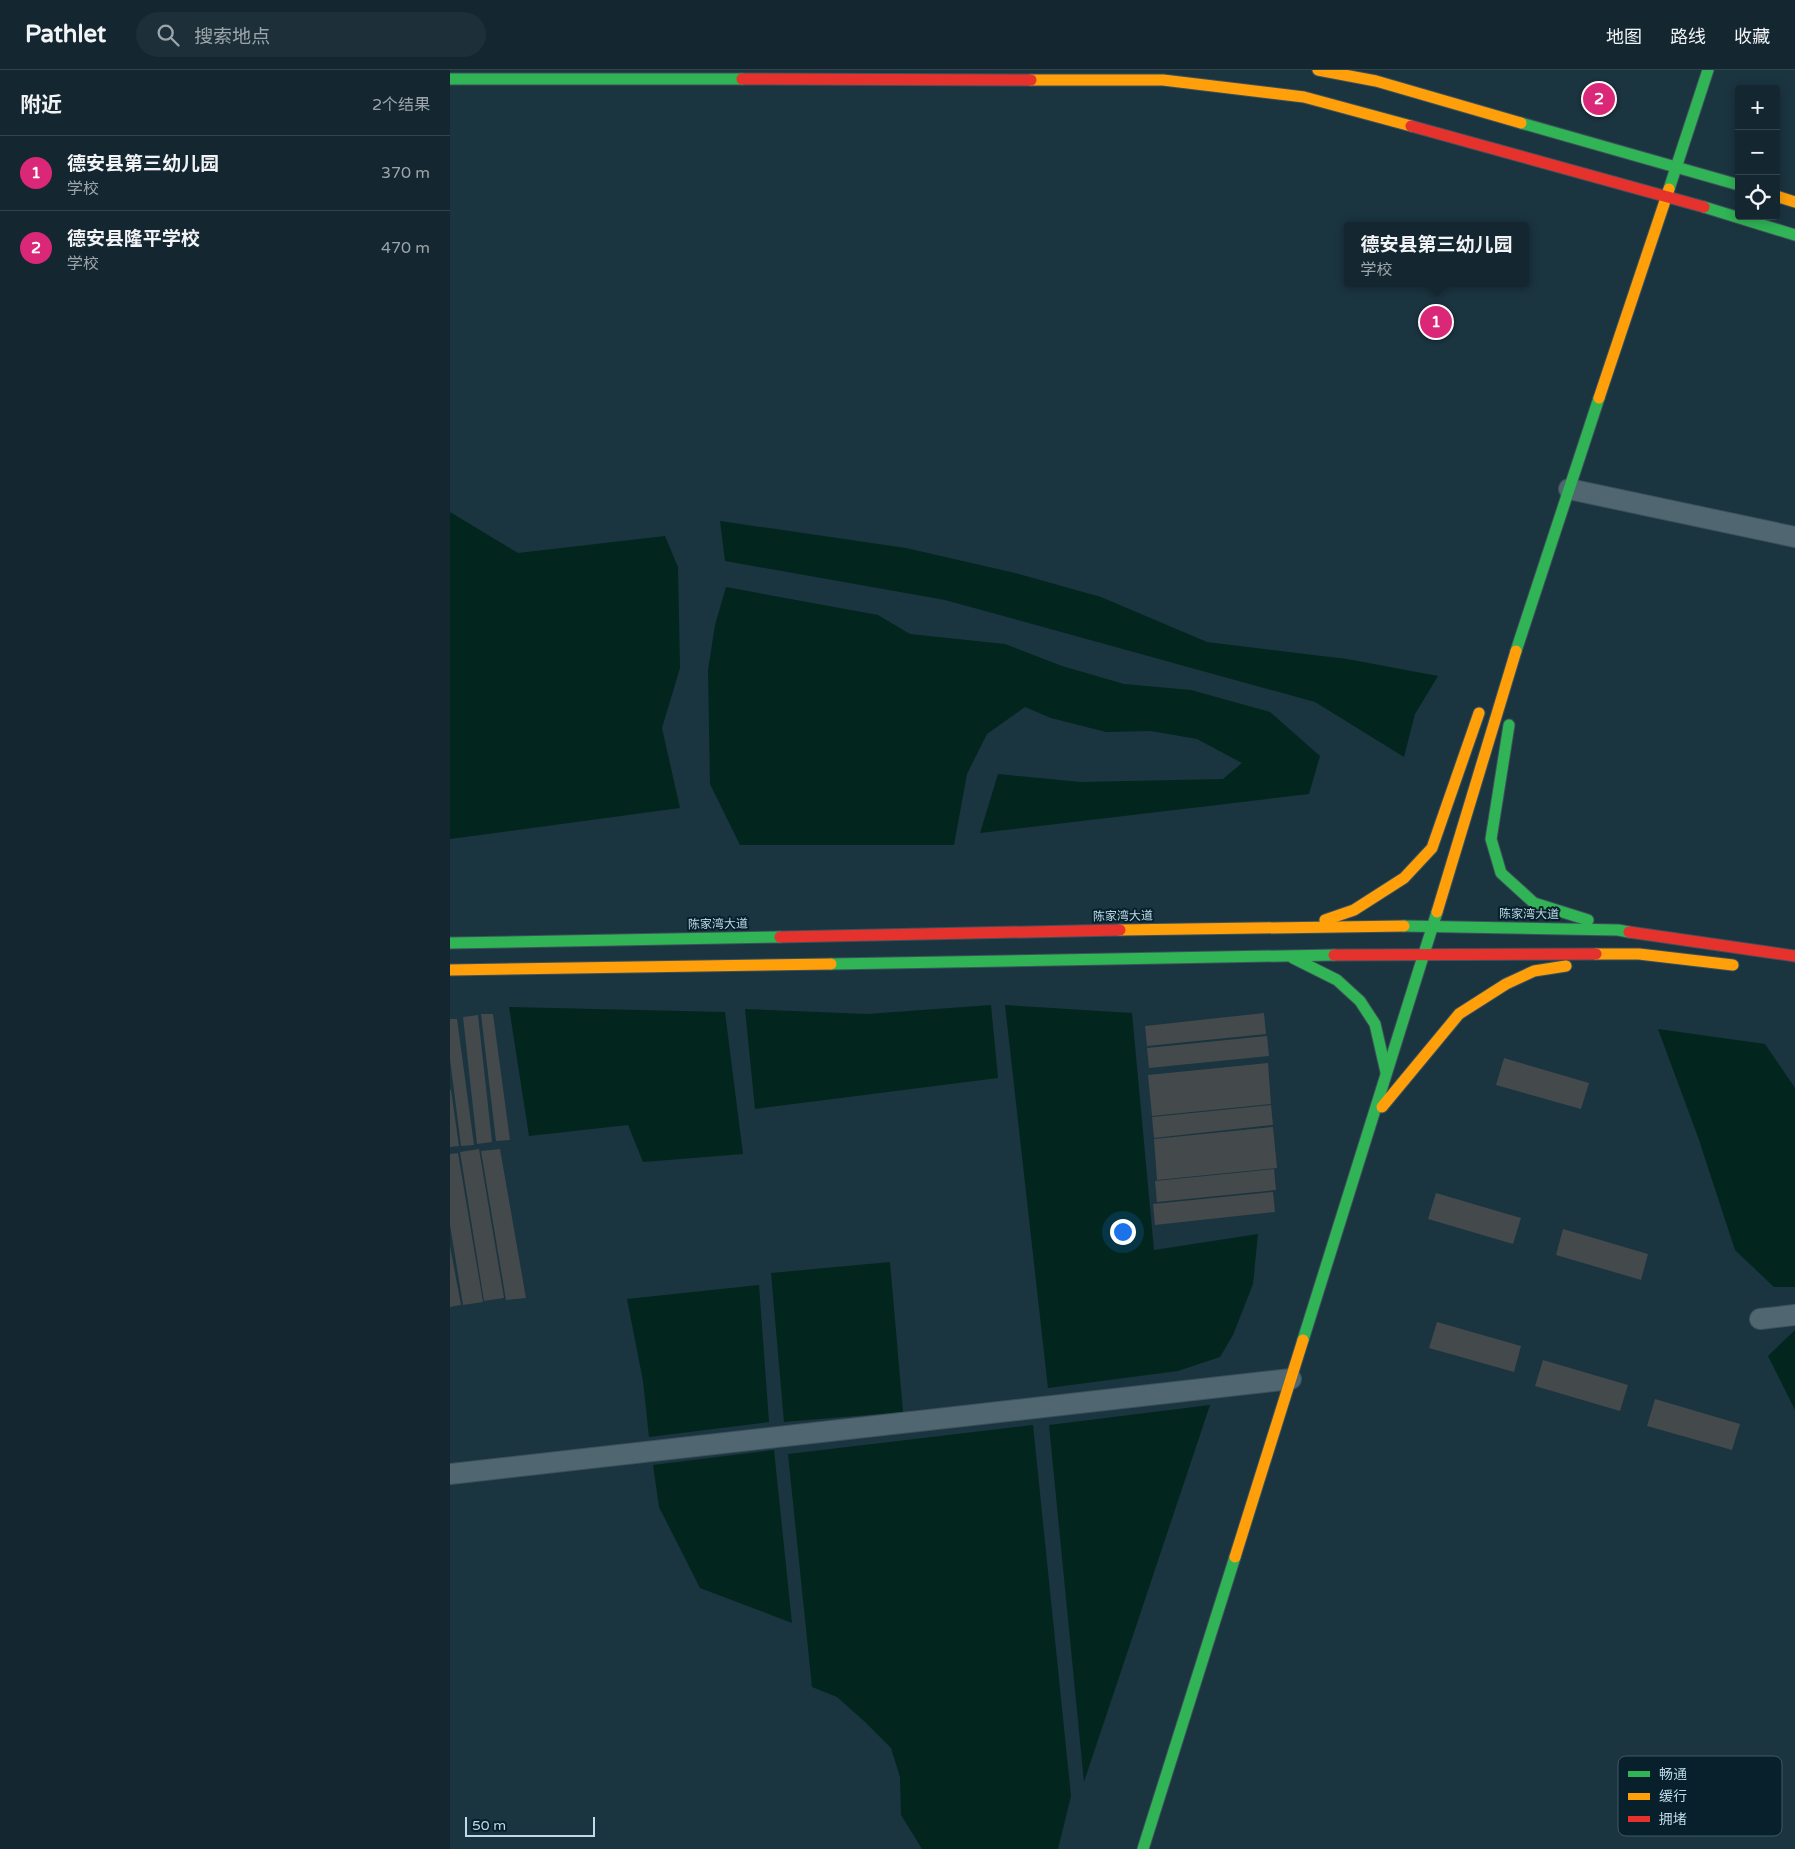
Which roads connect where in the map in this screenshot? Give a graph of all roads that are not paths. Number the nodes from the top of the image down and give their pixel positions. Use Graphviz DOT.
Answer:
graph roads {
  1 [pos="1318,70"];
  2 [pos="1708,70"];
  3 [pos="450,79"];
  4 [pos="1676,166"];
  5 [pos="1735,184"];
  6 [pos="1666,196"];
  7 [pos="1780,197"];
  8 [pos="1795,202"];
  9 [pos="1795,235"];
  10 [pos="1569,489"];
  11 [pos="1795,537"];
  12 [pos="1524,625"];
  13 [pos="1495,677"];
  14 [pos="1482,703"];
  15 [pos="1307,926"];
  16 [pos="1433,926"];
  17 [pos="1618,930"];
  18 [pos="450,942"];
  19 [pos="1424,954"];
  20 [pos="1639,954"];
  21 [pos="1289,956"];
  22 [pos="1795,956"];
  23 [pos="1746,967"];
  24 [pos="450,970"];
  25 [pos="1386,1074"];
  26 [pos="1373,1118"];
  27 [pos="1795,1315"];
  28 [pos="1760,1319"];
  29 [pos="1291,1379"];
  30 [pos="450,1474"];
  31 [pos="1143,1849"];
  1 -- 4 [label="main road"];
  2 -- 4 [label="main road"];
  3 -- 6 [label="main road"];
  4 -- 5 [label="main road"];
  4 -- 6 [label="main road"];
  6 -- 9 [label="main road"];
  6 -- 10 [label="main road"];
  7 -- 8 [label="main road"];
  10 -- 11 [label="street"];
  10 -- 12 [label="main road"];
  12 -- 13 [label="main road"];
  12 -- 16 [label="main road"];
  12 -- 17 [label="main road"];
  14 -- 15 [label="main road"];
  15 -- 16 [label="main road, 陈家湾大道"];
  15 -- 18 [label="main road, 陈家湾大道"];
  16 -- 17 [label="main road, 陈家湾大道"];
  16 -- 19 [label="main road"];
  17 -- 22 [label="main road, 陈家湾大道"];
  19 -- 20 [label="main road"];
  19 -- 21 [label="main road"];
  19 -- 25 [label="main road"];
  20 -- 23 [label="main road"];
  20 -- 26 [label="main road"];
  21 -- 24 [label="main road"];
  21 -- 25 [label="main road"];
  25 -- 26 [label="main road"];
  26 -- 29 [label="main road"];
  27 -- 28 [label="street"];
  29 -- 30 [label="street"];
  29 -- 31 [label="main road"];
}
